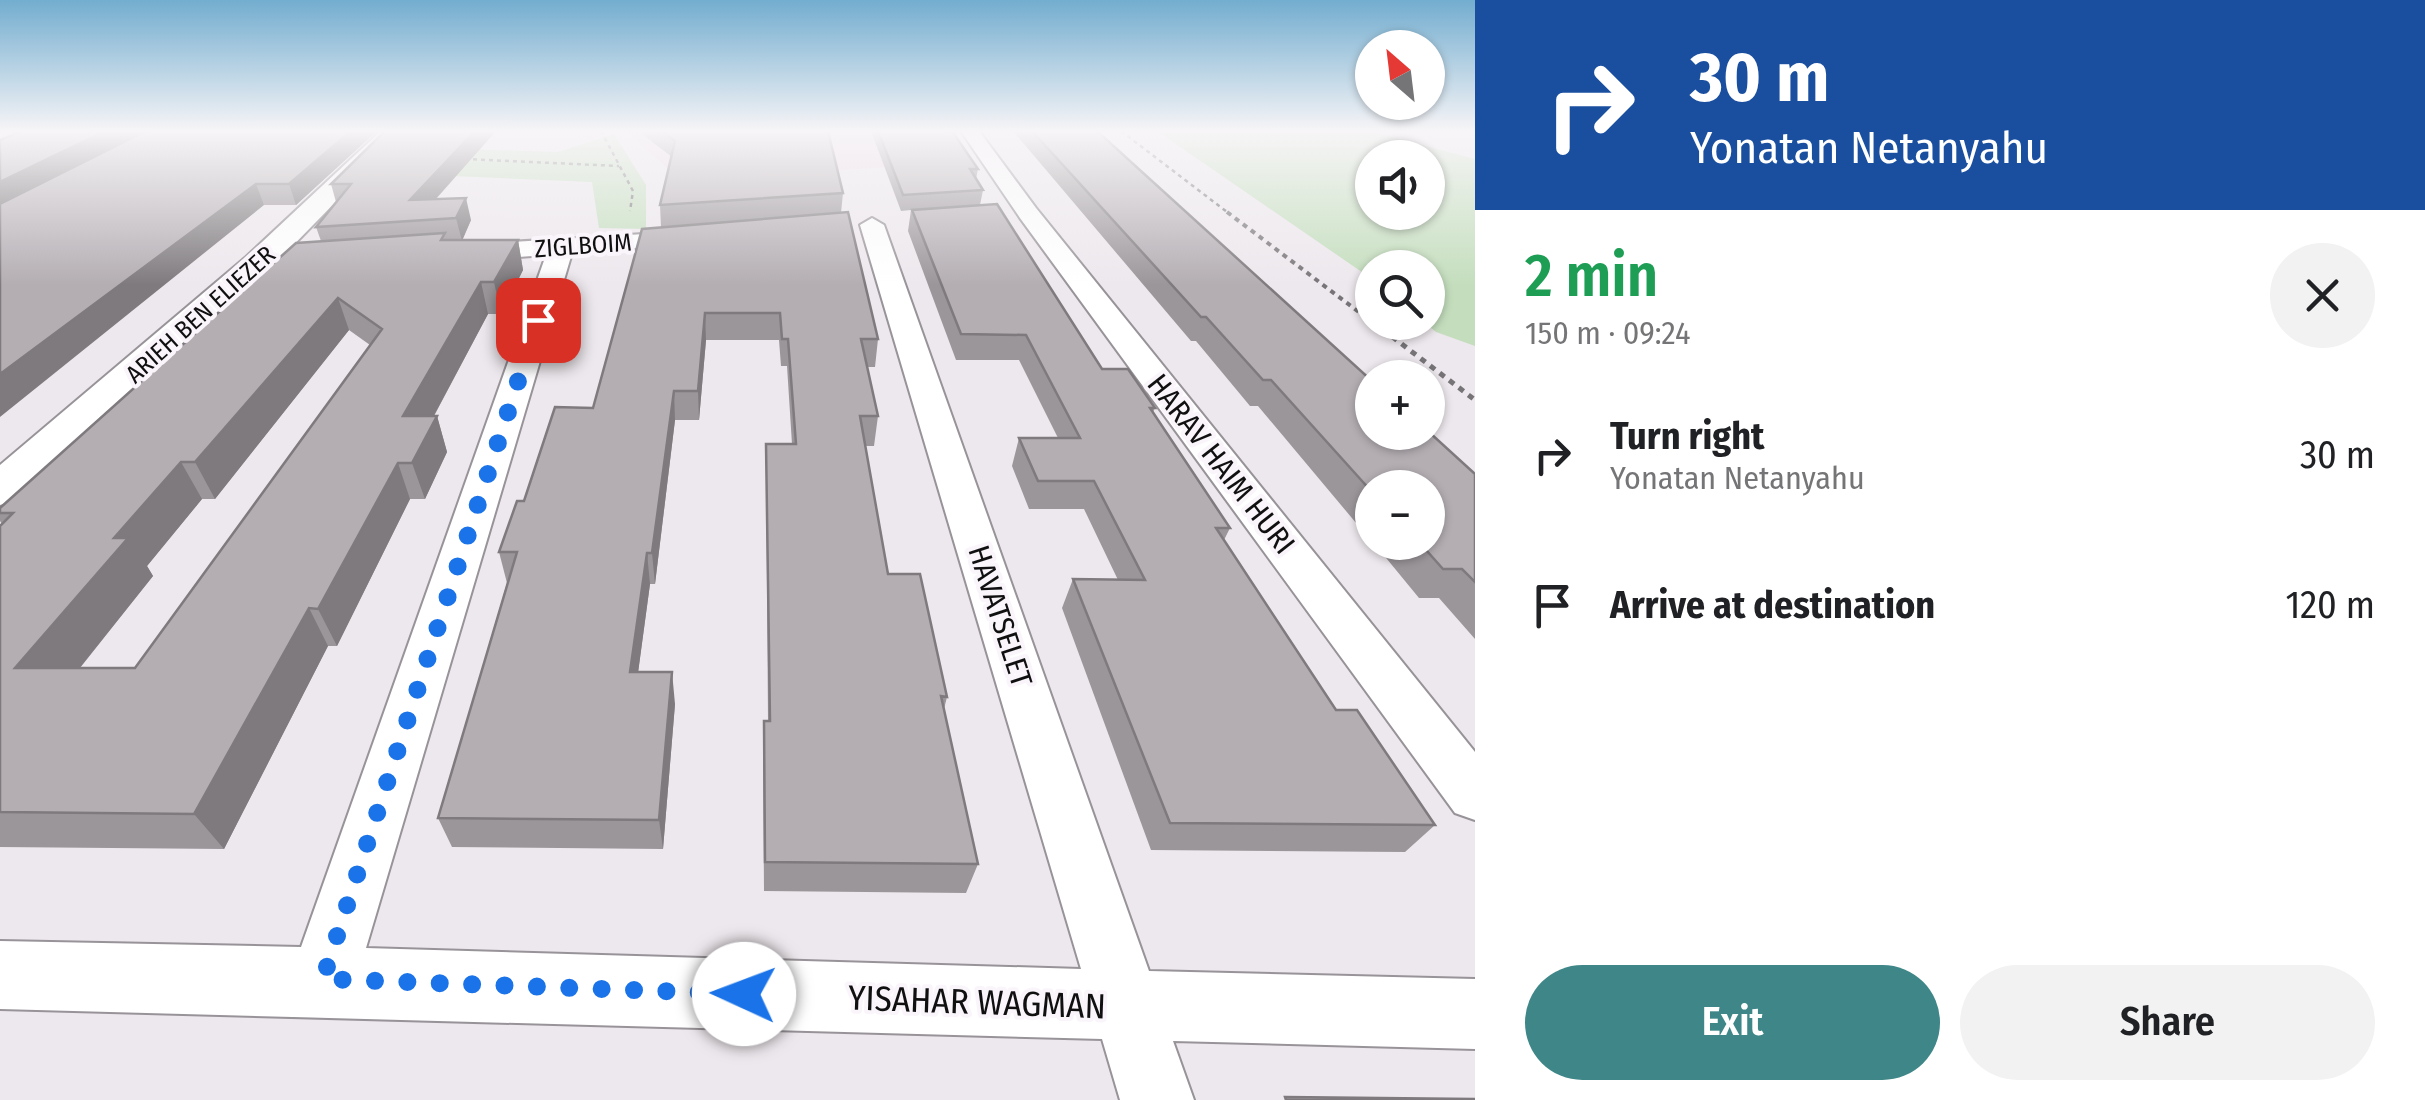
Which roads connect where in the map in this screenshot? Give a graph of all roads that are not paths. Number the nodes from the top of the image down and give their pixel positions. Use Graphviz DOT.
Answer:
graph roads {
  1 [pos="341,182"];
  2 [pos="1000,182"];
  3 [pos="872,225"];
  4 [pos="721,236"];
  5 [pos="562,247"];
  6 [pos="428,254"];
  7 [pos="295,262"];
  8 [pos="257,264"];
  9 [pos="0,490"];
  10 [pos="1475,795"];
  11 [pos="0,975"];
  12 [pos="323,979"];
  13 [pos="1128,1007"];
  14 [pos="1475,1014"];
  15 [pos="1157,1100"];
  1 -- 8 [label="street, ARIEH BEN ELIEZER"];
  2 -- 10 [label="street, HARAV HAIM HURI"];
  3 -- 13 [label="street, HAVATSELET"];
  4 -- 5 [label="street, ZIGLBOIM"];
  5 -- 6 [label="street, ZIGLBOIM"];
  5 -- 12 [label="street"];
  7 -- 8 [label="street"];
  8 -- 9 [label="street, ARIEH BEN ELIEZER"];
  11 -- 12 [label="street, YISAHAR WAGMAN"];
  12 -- 13 [label="street, YISAHAR WAGMAN"];
  13 -- 14 [label="street, YISAHAR WAGMAN"];
  13 -- 15 [label="street, HAVATSELET"];
}
